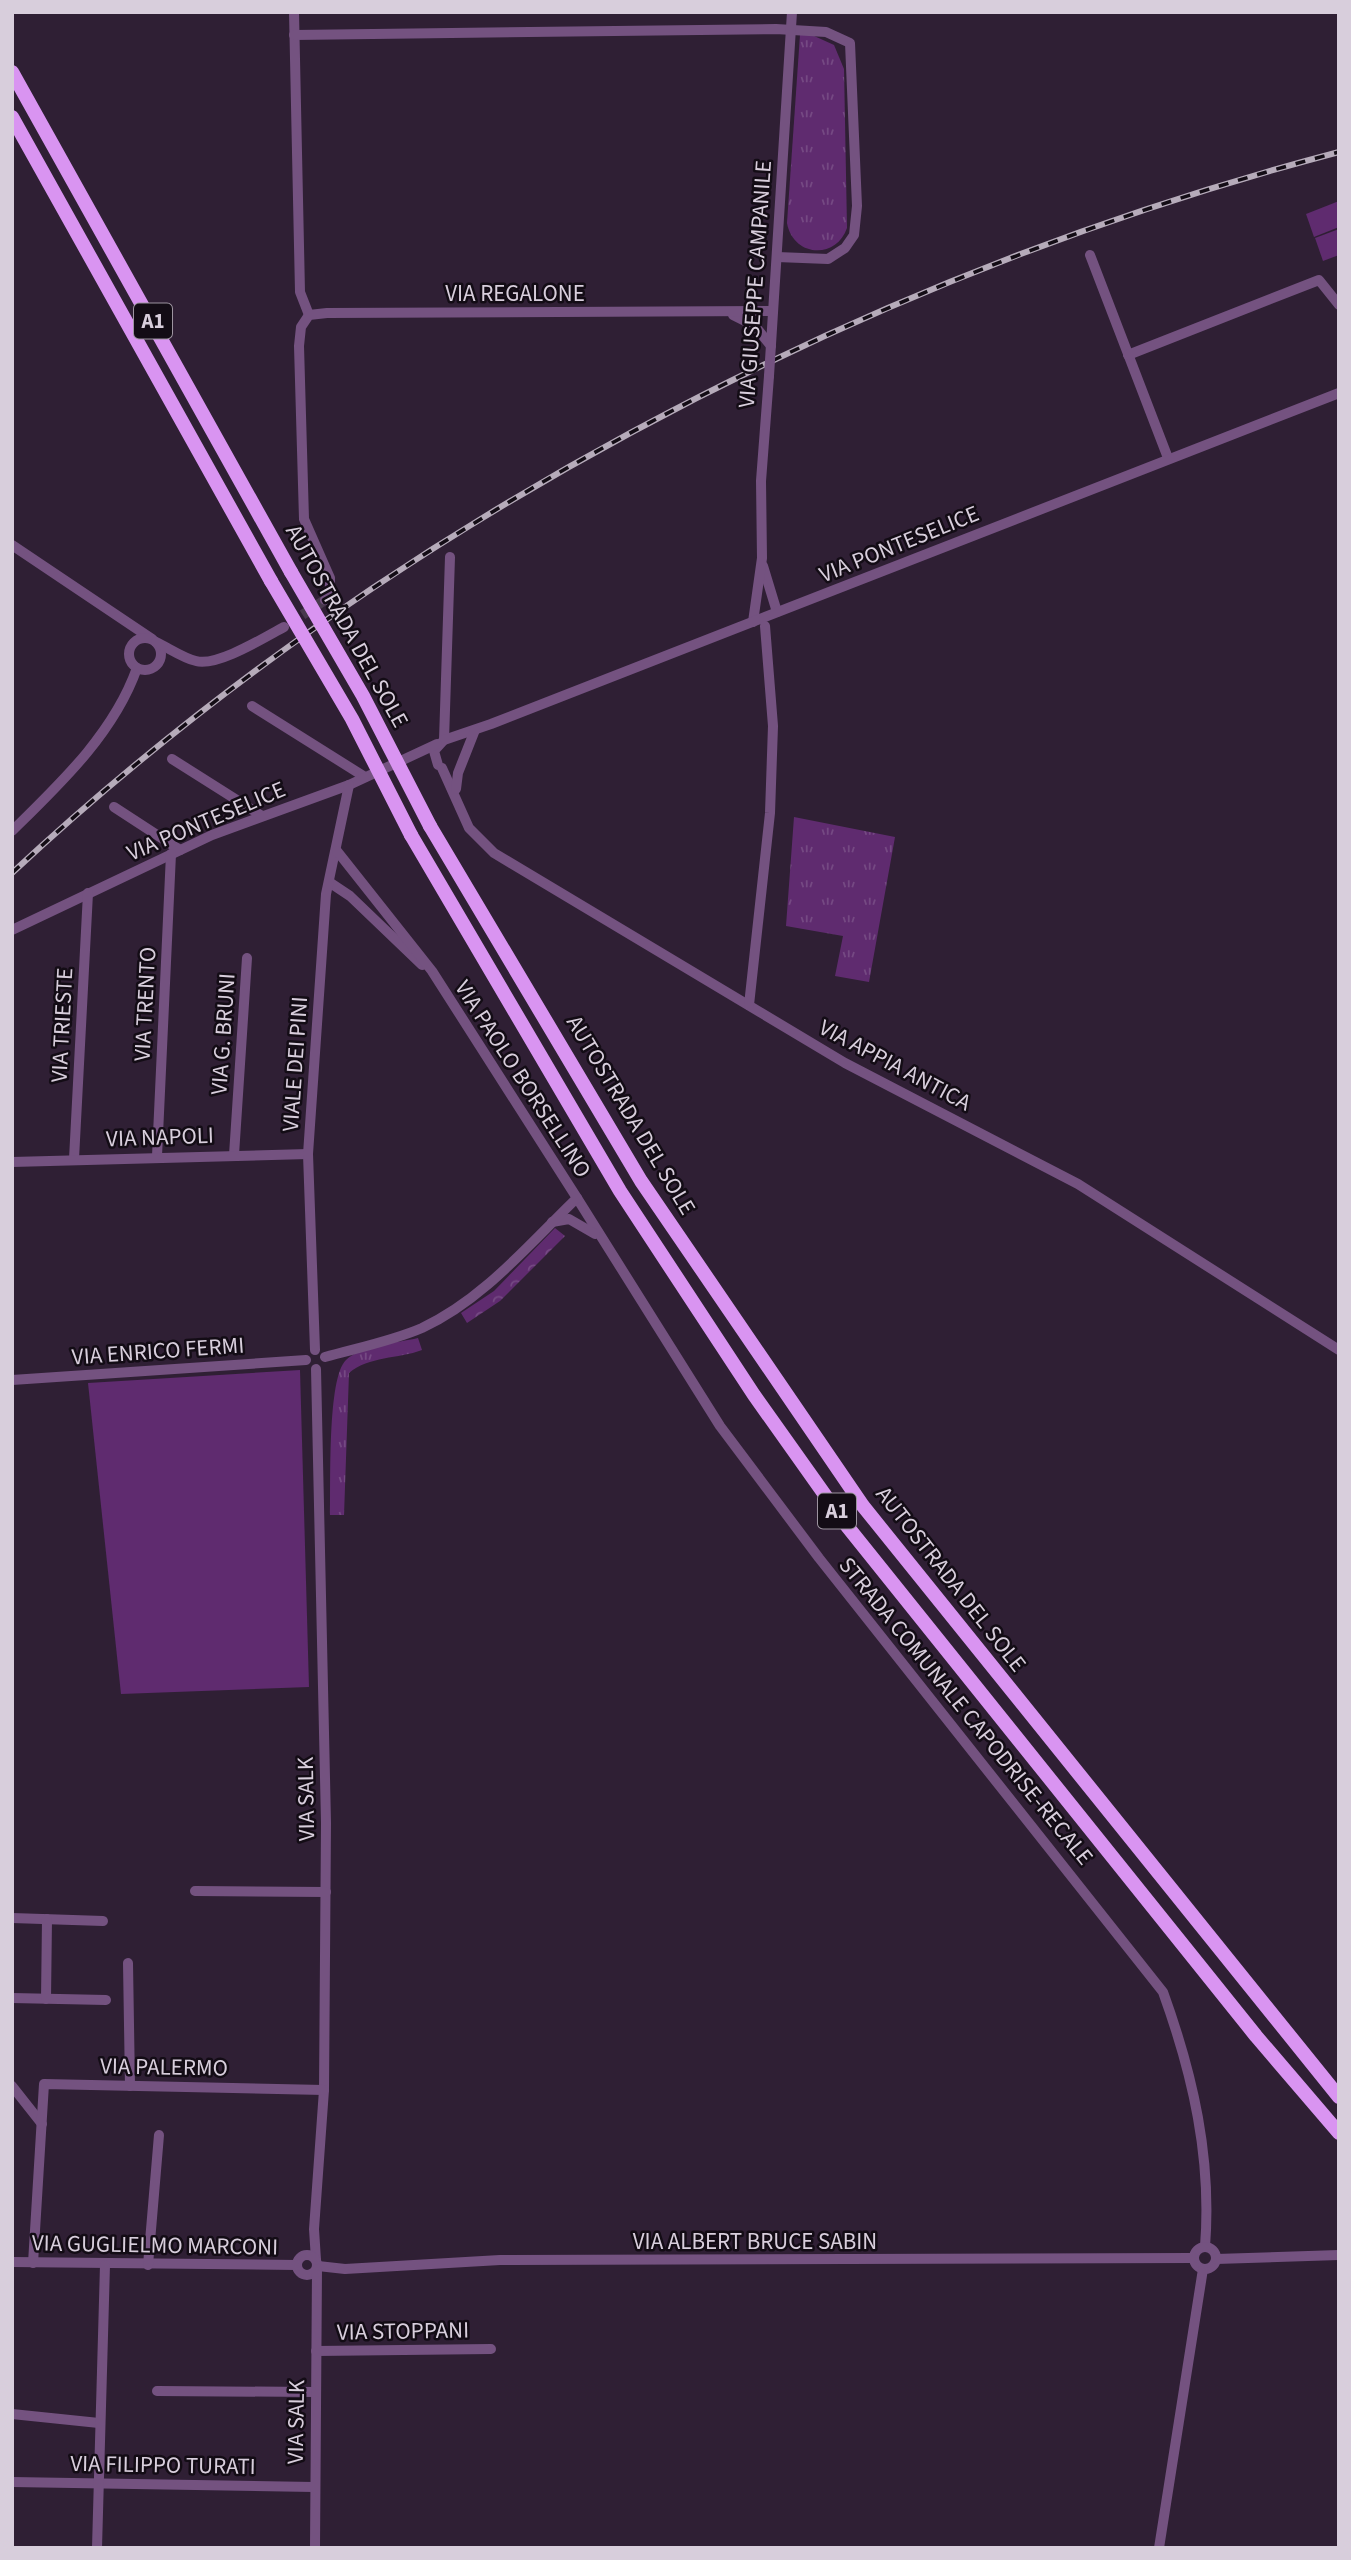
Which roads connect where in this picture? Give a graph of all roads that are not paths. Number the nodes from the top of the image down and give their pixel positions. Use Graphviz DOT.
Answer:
graph roads {
  1 [pos="294,12"];
  2 [pos="792,12"];
  3 [pos="294,35"];
  4 [pos="12,72"];
  5 [pos="12,117"];
  6 [pos="1090,256"];
  7 [pos="777,257"];
  8 [pos="1339,305"];
  9 [pos="723,312"];
  10 [pos="773,312"];
  11 [pos="309,316"];
  12 [pos="771,346"];
  13 [pos="1128,355"];
  14 [pos="1339,393"];
  15 [pos="1168,458"];
  16 [pos="12,545"];
  17 [pos="450,557"];
  18 [pos="762,558"];
  19 [pos="325,600"];
  20 [pos="777,612"];
  21 [pos="752,622"];
  22 [pos="128,623"];
  23 [pos="765,626"];
  24 [pos="284,627"];
  25 [pos="154,640"];
  26 [pos="130,648"];
  27 [pos="185,656"];
  28 [pos="157,665"];
  29 [pos="137,668"];
  30 [pos="252,706"];
  31 [pos="475,730"];
  32 [pos="444,740"];
  33 [pos="415,756"];
  34 [pos="172,759"];
  35 [pos="463,760"];
  36 [pos="440,767"];
  37 [pos="365,777"];
  38 [pos="349,785"];
  39 [pos="456,793"];
  40 [pos="114,807"];
  41 [pos="262,817"];
  42 [pos="12,831"];
  43 [pos="337,851"];
  44 [pos="176,852"];
  45 [pos="329,882"];
  46 [pos="88,893"];
  47 [pos="12,930"];
  48 [pos="247,958"];
  49 [pos="432,971"];
  50 [pos="749,1004"];
  51 [pos="308,1154"];
  52 [pos="234,1155"];
  53 [pos="157,1156"];
  54 [pos="74,1159"];
  55 [pos="12,1162"];
  56 [pos="577,1198"];
  57 [pos="551,1222"];
  58 [pos="602,1238"];
  59 [pos="315,1350"];
  60 [pos="1339,1350"];
  61 [pos="325,1357"];
  62 [pos="306,1360"];
  63 [pos="316,1369"];
  64 [pos="12,1380"];
  65 [pos="195,1891"];
  66 [pos="326,1892"];
  67 [pos="12,1919"];
  68 [pos="47,1919"];
  69 [pos="103,1921"];
  70 [pos="128,1963"];
  71 [pos="12,1998"];
  72 [pos="46,1999"];
  73 [pos="106,2000"];
  74 [pos="12,2086"];
  75 [pos="130,2086"];
  76 [pos="324,2090"];
  77 [pos="1339,2097"];
  78 [pos="41,2124"];
  79 [pos="1339,2133"];
  80 [pos="159,2135"];
  81 [pos="314,2229"];
  82 [pos="1205,2247"];
  83 [pos="1339,2255"];
  84 [pos="1194,2258"];
  85 [pos="1216,2259"];
  86 [pos="12,2262"];
  87 [pos="33,2263"];
  88 [pos="299,2264"];
  89 [pos="105,2265"];
  90 [pos="148,2265"];
  91 [pos="317,2265"];
  92 [pos="1203,2269"];
  93 [pos="315,2297"];
  94 [pos="491,2349"];
  95 [pos="316,2351"];
  96 [pos="157,2391"];
  97 [pos="315,2392"];
  98 [pos="12,2414"];
  99 [pos="99,2423"];
  100 [pos="12,2482"];
  101 [pos="99,2483"];
  102 [pos="314,2487"];
  103 [pos="97,2548"];
  104 [pos="315,2548"];
  105 [pos="1159,2548"];
  1 -- 3 [label="street"];
  2 -- 7 [label="street, VIA GIUSEPPE CAMPANILE, bridge"];
  3 -- 7 [label="street"];
  3 -- 11 [label="street"];
  4 -- 77 [label="highway, AUTOSTRADA DEL SOLE / A1, bridge"];
  5 -- 79 [label="highway, AUTOSTRADA DEL SOLE / A1, bridge"];
  6 -- 13 [label="street"];
  7 -- 10 [label="street, VIA GIUSEPPE CAMPANILE, bridge"];
  8 -- 13 [label="street"];
  9 -- 10 [label="street, VIA REGALONE"];
  9 -- 11 [label="street, VIA REGALONE"];
  9 -- 12 [label="street, VIA REGALONE"];
  10 -- 12 [label="street, VIA GIUSEPPE CAMPANILE, bridge"];
  11 -- 19 [label="street"];
  12 -- 18 [label="street, VIA GIUSEPPE CAMPANILE, bridge"];
  13 -- 15 [label="street"];
  14 -- 15 [label="street, VIA PONTESELICE"];
  15 -- 20 [label="street, VIA PONTESELICE"];
  16 -- 22 [label="street"];
  17 -- 32 [label="street"];
  18 -- 20 [label="street, VIA GIUSEPPE CAMPANILE"];
  18 -- 21 [label="street, VIA GIUSEPPE CAMPANILE"];
  20 -- 21 [label="street, VIA PONTESELICE"];
  21 -- 31 [label="street, VIA PONTESELICE"];
  22 -- 25 [label="street"];
  22 -- 26 [label="street"];
  23 -- 50 [label="street"];
  24 -- 27 [label="street"];
  25 -- 26 [label="street"];
  25 -- 27 [label="street"];
  25 -- 28 [label="street"];
  26 -- 29 [label="street"];
  27 -- 28 [label="street"];
  28 -- 29 [label="street"];
  29 -- 42 [label="street"];
  30 -- 37 [label="street"];
  31 -- 32 [label="street, VIA PONTESELICE"];
  31 -- 35 [label="street"];
  32 -- 33 [label="street, VIA PONTESELICE"];
  32 -- 35 [label="street"];
  32 -- 36 [label="street"];
  33 -- 36 [label="street"];
  33 -- 37 [label="street, VIA PONTESELICE"];
  34 -- 41 [label="street"];
  35 -- 36 [label="street"];
  35 -- 39 [label="street"];
  36 -- 39 [label="street, VIA APPIA ANTICA"];
  37 -- 38 [label="street, VIA PONTESELICE"];
  38 -- 41 [label="street, VIA PONTESELICE"];
  38 -- 43 [label="street, VIALE DEI PINI"];
  39 -- 50 [label="street, VIA APPIA ANTICA"];
  40 -- 44 [label="street"];
  41 -- 44 [label="street, VIA PONTESELICE"];
  43 -- 45 [label="street, VIALE DEI PINI"];
  43 -- 49 [label="street, VIA PAOLO BORSELLINO"];
  44 -- 46 [label="street, VIA PONTESELICE"];
  44 -- 53 [label="street, VIA TRENTO"];
  45 -- 49 [label="street, VIA PAOLO BORSELLINO"];
  45 -- 51 [label="street, VIALE DEI PINI"];
  46 -- 47 [label="street, VIA PONTESELICE"];
  46 -- 54 [label="street, VIA TRIESTE"];
  48 -- 52 [label="street, VIA G. BRUNI"];
  49 -- 56 [label="street, VIA PAOLO BORSELLINO"];
  50 -- 60 [label="street, VIA APPIA ANTICA"];
  51 -- 52 [label="street, VIA NAPOLI"];
  51 -- 59 [label="street, VIALE DEI PINI"];
  52 -- 53 [label="street, VIA NAPOLI"];
  53 -- 54 [label="street, VIA NAPOLI"];
  54 -- 55 [label="street, VIA NAPOLI"];
  56 -- 57 [label="street, VIA PAOLO BORSELLINO"];
  56 -- 58 [label="street, STRADA COMUNALE CAPODRISE-RECALE"];
  57 -- 58 [label="street"];
  57 -- 61 [label="street, VIA PAOLO BORSELLINO"];
  58 -- 82 [label="street, STRADA COMUNALE CAPODRISE-RECALE"];
  59 -- 61 [label="street"];
  59 -- 62 [label="street"];
  61 -- 63 [label="street"];
  62 -- 63 [label="street"];
  62 -- 64 [label="street, VIA ENRICO FERMI"];
  63 -- 66 [label="street, VIA SALK"];
  65 -- 66 [label="street"];
  66 -- 76 [label="street, VIA SALK"];
  67 -- 68 [label="street"];
  68 -- 69 [label="street"];
  68 -- 72 [label="street"];
  70 -- 75 [label="street"];
  71 -- 72 [label="street"];
  72 -- 73 [label="street"];
  74 -- 78 [label="street"];
  75 -- 76 [label="street, VIA PALERMO"];
  75 -- 78 [label="street, VIA PALERMO"];
  76 -- 81 [label="street, VIA SALK"];
  78 -- 87 [label="street"];
  80 -- 90 [label="street"];
  81 -- 88 [label="street, VIA SALK"];
  81 -- 91 [label="street, VIA SALK"];
  82 -- 84 [label="street"];
  82 -- 85 [label="street"];
  83 -- 85 [label="street"];
  84 -- 91 [label="street, VIA ALBERT BRUCE SABIN"];
  84 -- 92 [label="street"];
  85 -- 92 [label="street"];
  86 -- 87 [label="street, VIA GUGLIELMO MARCONI"];
  87 -- 89 [label="street, VIA GUGLIELMO MARCONI"];
  88 -- 90 [label="street, VIA GUGLIELMO MARCONI"];
  88 -- 91 [label="street"];
  88 -- 91 [label="street"];
  88 -- 93 [label="street, VIA SALK"];
  89 -- 90 [label="street, VIA GUGLIELMO MARCONI"];
  89 -- 99 [label="street"];
  91 -- 93 [label="street, VIA SALK"];
  92 -- 105 [label="street"];
  93 -- 95 [label="street, VIA SALK"];
  94 -- 95 [label="street, VIA STOPPANI"];
  95 -- 97 [label="street, VIA SALK"];
  96 -- 97 [label="street"];
  97 -- 102 [label="street, VIA SALK"];
  98 -- 99 [label="street"];
  99 -- 101 [label="street"];
  100 -- 101 [label="street, VIA FILIPPO TURATI"];
  101 -- 102 [label="street, VIA FILIPPO TURATI"];
  101 -- 103 [label="street"];
  102 -- 104 [label="street, VIA SALK"];
}
